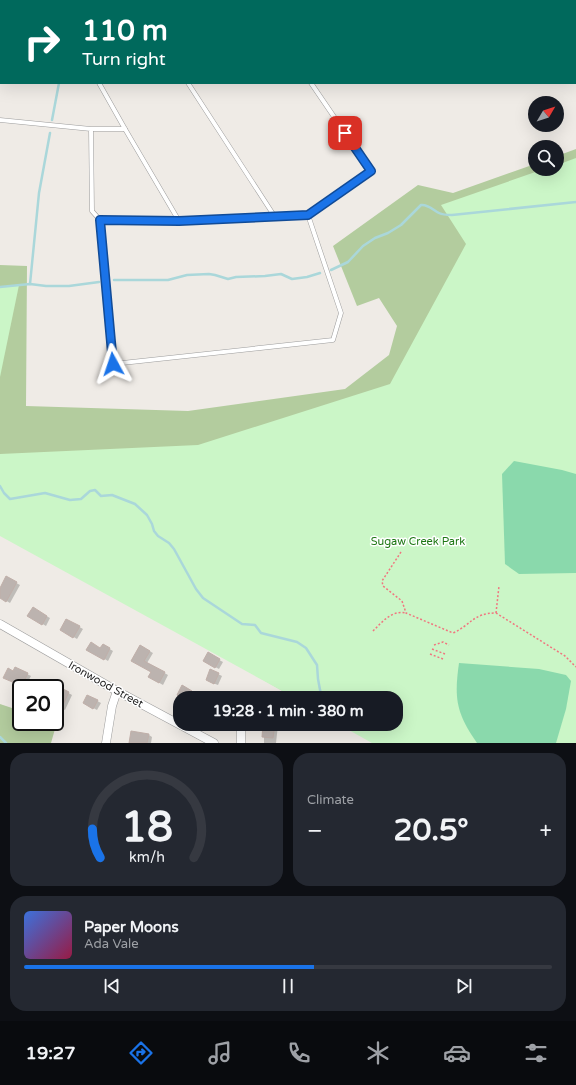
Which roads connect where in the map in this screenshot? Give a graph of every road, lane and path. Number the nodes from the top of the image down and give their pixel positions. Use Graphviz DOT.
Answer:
graph roads {
  1 [pos="99,84"];
  2 [pos="189,84"];
  3 [pos="312,84"];
  4 [pos="0,120"];
  5 [pos="91,129"];
  6 [pos="125,130"];
  7 [pos="308,215"];
  8 [pos="274,217"];
  9 [pos="100,220"];
  10 [pos="179,221"];
  11 [pos="401,552"];
  12 [pos="499,586"];
  13 [pos="406,613"];
  14 [pos="496,613"];
  15 [pos="0,624"];
  16 [pos="373,631"];
  17 [pos="434,645"];
  18 [pos="449,645"];
  19 [pos="432,649"];
  20 [pos="430,654"];
  21 [pos="445,654"];
  22 [pos="443,660"];
  23 [pos="576,667"];
  24 [pos="117,691"];
  25 [pos="241,731"];
  26 [pos="106,743"];
  27 [pos="214,743"];
  28 [pos="241,743"];
  1 -- 6 [label="lane"];
  2 -- 8 [label="lane"];
  3 -- 7 [label="lane"];
  4 -- 5 [label="lane"];
  5 -- 6 [label="lane"];
  5 -- 9 [label="lane"];
  6 -- 10 [label="lane"];
  7 -- 8 [label="lane"];
  7 -- 9 [label="lane"];
  8 -- 10 [label="lane"];
  9 -- 10 [label="lane"];
  11 -- 13 [label="path"];
  12 -- 14 [label="path"];
  13 -- 14 [label="path"];
  13 -- 16 [label="path"];
  14 -- 23 [label="path"];
  15 -- 24 [label="street, Ironwood Street"];
  17 -- 18 [label="path"];
  19 -- 21 [label="path"];
  20 -- 22 [label="path"];
  24 -- 26 [label="street"];
  24 -- 27 [label="street, Ironwood Street"];
  25 -- 28 [label="street"];
}
